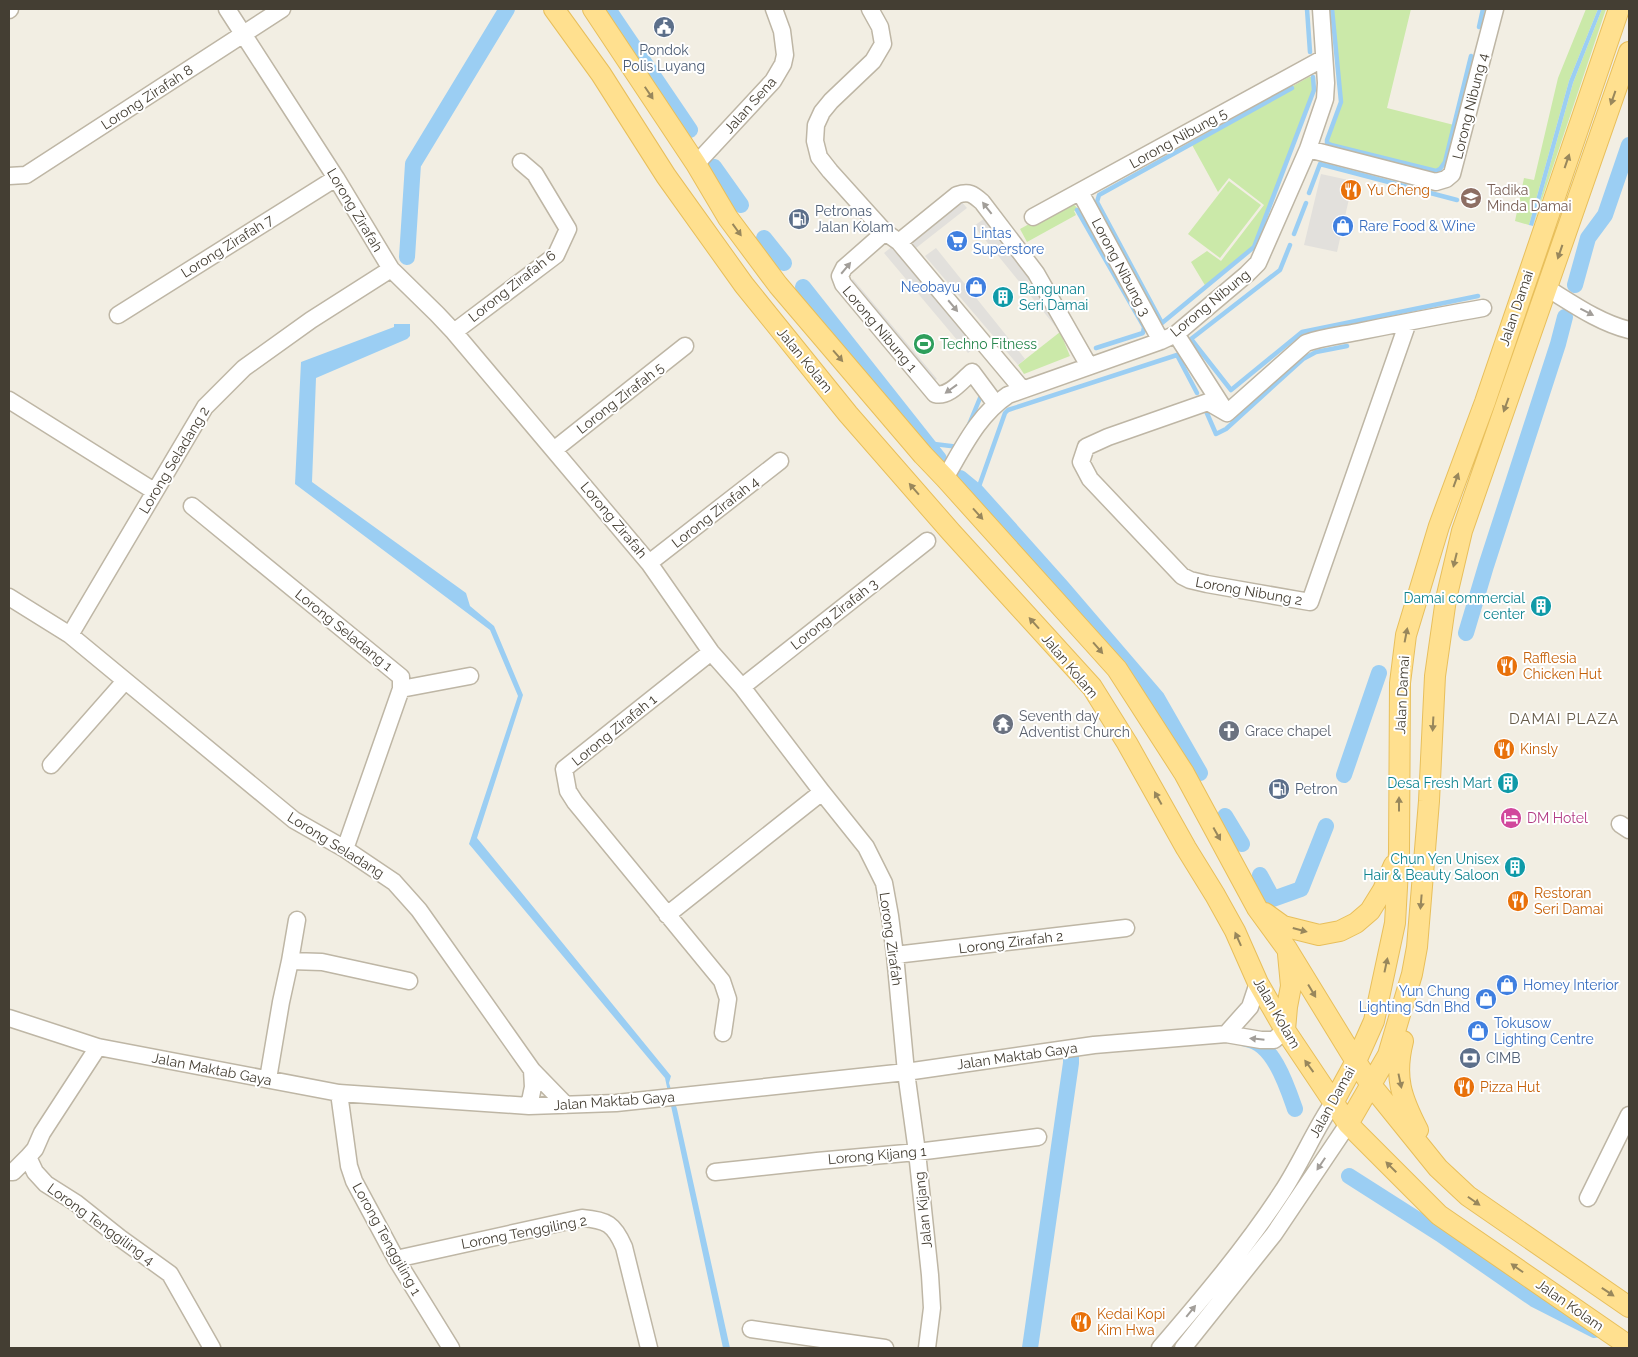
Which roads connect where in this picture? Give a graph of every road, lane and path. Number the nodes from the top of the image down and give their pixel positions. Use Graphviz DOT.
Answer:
graph roads {
  1 [pos="227,9"];
  2 [pos="282,9"];
  3 [pos="554,9"];
  4 [pos="593,9"];
  5 [pos="774,9"];
  6 [pos="870,9"];
  7 [pos="1321,9"];
  8 [pos="1495,9"];
  9 [pos="1619,9"];
  10 [pos="244,34"];
  11 [pos="1629,52"];
  12 [pos="1324,58"];
  13 [pos="1308,148"];
  14 [pos="521,162"];
  15 [pos="696,164"];
  16 [pos="9,176"];
  17 [pos="336,178"];
  18 [pos="1080,192"];
  19 [pos="689,208"];
  20 [pos="1032,217"];
  21 [pos="885,232"];
  22 [pos="899,242"];
  23 [pos="391,269"];
  24 [pos="1547,288"];
  25 [pos="1482,308"];
  26 [pos="118,315"];
  27 [pos="1408,322"];
  28 [pos="1511,323"];
  29 [pos="1629,330"];
  30 [pos="454,332"];
  31 [pos="1169,338"];
  32 [pos="686,346"];
  33 [pos="994,355"];
  34 [pos="1089,366"];
  35 [pos="972,372"];
  36 [pos="1022,389"];
  37 [pos="9,400"];
  38 [pos="995,403"];
  39 [pos="1219,408"];
  40 [pos="554,450"];
  41 [pos="780,461"];
  42 [pos="946,478"];
  43 [pos="154,491"];
  44 [pos="192,506"];
  45 [pos="951,532"];
  46 [pos="927,541"];
  47 [pos="649,563"];
  48 [pos="9,597"];
  49 [pos="70,635"];
  50 [pos="711,652"];
  51 [pos="470,676"];
  52 [pos="125,681"];
  53 [pos="742,687"];
  54 [pos="401,688"];
  55 [pos="51,765"];
  56 [pos="822,792"];
  57 [pos="346,849"];
  58 [pos="1399,852"];
  59 [pos="1257,908"];
  60 [pos="667,915"];
  61 [pos="297,920"];
  62 [pos="1126,928"];
  63 [pos="1417,948"];
  64 [pos="1287,949"];
  65 [pos="895,955"];
  66 [pos="290,961"];
  67 [pos="409,981"];
  68 [pos="1258,983"];
  69 [pos="9,1018"];
  70 [pos="1285,1030"];
  71 [pos="723,1033"];
  72 [pos="1226,1034"];
  73 [pos="98,1047"];
  74 [pos="1355,1060"];
  75 [pos="532,1070"];
  76 [pos="906,1072"];
  77 [pos="268,1080"];
  78 [pos="1371,1085"];
  79 [pos="339,1093"];
  80 [pos="1333,1103"];
  81 [pos="566,1105"];
  82 [pos="529,1106"];
  83 [pos="1629,1115"];
  84 [pos="1348,1124"];
  85 [pos="1038,1137"];
  86 [pos="917,1152"];
  87 [pos="28,1157"];
  88 [pos="1438,1168"];
  89 [pos="9,1172"];
  90 [pos="715,1172"];
  91 [pos="1588,1198"];
  92 [pos="396,1258"];
  93 [pos="1629,1307"];
  94 [pos="751,1329"];
  95 [pos="1629,1346"];
  96 [pos="212,1348"];
  97 [pos="451,1348"];
  98 [pos="649,1348"];
  99 [pos="885,1348"];
  100 [pos="927,1348"];
  101 [pos="1160,1348"];
  102 [pos="1183,1348"];
  1 -- 10 [label="street, Lorong Zirafah"];
  2 -- 10 [label="street, Lorong Zirafah 8"];
  3 -- 19 [label="main road, Jalan Kolam"];
  4 -- 15 [label="main road, Jalan Kolam, one-way"];
  5 -- 15 [label="street, Jalan Sena"];
  6 -- 21 [label="street"];
  7 -- 12 [label="street, Lorong Nibung"];
  8 -- 13 [label="street, Lorong Nibung 4"];
  28 -- 9 [label="main road, Jalan Damai, one-way"];
  10 -- 16 [label="street, Lorong Zirafah 8"];
  10 -- 17 [label="street, Lorong Zirafah"];
  11 -- 24 [label="main road, Jalan Damai, one-way"];
  12 -- 13 [label="street, Lorong Nibung"];
  12 -- 18 [label="street, Lorong Nibung 5"];
  13 -- 31 [label="street, Lorong Nibung"];
  14 -- 30 [label="street, Lorong Zirafah 6"];
  15 -- 19 [label="main road"];
  15 -- 42 [label="main road, Jalan Kolam, one-way"];
  17 -- 23 [label="street, Lorong Zirafah"];
  17 -- 26 [label="street, Lorong Zirafah 7"];
  18 -- 20 [label="street, Lorong Nibung 5"];
  18 -- 31 [label="street, Lorong Nibung 3"];
  45 -- 19 [label="main road, Jalan Kolam, one-way"];
  21 -- 22 [label="street"];
  35 -- 21 [label="street, Lorong Nibung 1, one-way"];
  22 -- 33 [label="street, one-way"];
  34 -- 22 [label="street, one-way"];
  23 -- 30 [label="street, Lorong Zirafah"];
  23 -- 43 [label="street, Lorong Seladang 2"];
  24 -- 28 [label="main road"];
  24 -- 29 [label="street, one-way"];
  24 -- 63 [label="main road, Jalan Damai, one-way"];
  25 -- 27 [label="street, Lorong Nibung 2"];
  27 -- 39 [label="street, Lorong Nibung 2"];
  27 -- 39 [label="street, Lorong Nibung 2"];
  58 -- 28 [label="main road, Jalan Damai, one-way"];
  30 -- 40 [label="street, Lorong Zirafah"];
  31 -- 34 [label="street, Lorong Nibung"];
  31 -- 39 [label="street"];
  32 -- 40 [label="street, Lorong Zirafah 5"];
  33 -- 35 [label="street"];
  33 -- 36 [label="street"];
  34 -- 36 [label="street, Lorong Nibung"];
  35 -- 38 [label="street"];
  36 -- 38 [label="street, Lorong Nibung"];
  37 -- 43 [label="street"];
  38 -- 42 [label="street, Lorong Nibung"];
  40 -- 47 [label="street, Lorong Zirafah"];
  41 -- 47 [label="street, Lorong Zirafah 4"];
  42 -- 45 [label="main road"];
  42 -- 59 [label="main road, Jalan Kolam, one-way"];
  43 -- 49 [label="street, Lorong Seladang 2"];
  44 -- 54 [label="street, Lorong Seladang 1"];
  68 -- 45 [label="main road, Jalan Kolam, one-way"];
  46 -- 53 [label="street, Lorong Zirafah 3"];
  47 -- 50 [label="street, Lorong Zirafah"];
  48 -- 49 [label="street, Lorong Seladang"];
  49 -- 52 [label="street, Lorong Seladang"];
  50 -- 53 [label="street, Lorong Zirafah"];
  50 -- 60 [label="street, Lorong Zirafah 1"];
  51 -- 54 [label="street"];
  52 -- 55 [label="street"];
  52 -- 57 [label="street, Lorong Seladang"];
  53 -- 56 [label="street, Lorong Zirafah"];
  54 -- 57 [label="street"];
  56 -- 60 [label="street"];
  56 -- 65 [label="street, Lorong Zirafah"];
  57 -- 75 [label="street, Lorong Seladang"];
  59 -- 58 [label="main road, one-way"];
  74 -- 58 [label="main road, Jalan Damai, one-way"];
  59 -- 64 [label="main road, Jalan Kolam"];
  60 -- 71 [label="street, Lorong Zirafah 1"];
  61 -- 66 [label="street"];
  62 -- 65 [label="street, Lorong Zirafah 2"];
  63 -- 78 [label="main road, Jalan Damai"];
  63 -- 88 [label="main road, one-way"];
  64 -- 70 [label="main road"];
  64 -- 74 [label="main road, Jalan Kolam, one-way"];
  65 -- 76 [label="street, Lorong Zirafah"];
  66 -- 67 [label="street"];
  66 -- 77 [label="street"];
  68 -- 70 [label="main road, Jalan Kolam"];
  68 -- 72 [label="street"];
  69 -- 73 [label="street, Jalan Maktab Gaya"];
  70 -- 72 [label="street, Jalan Maktab Gaya, one-way"];
  80 -- 70 [label="main road, Jalan Kolam, one-way"];
  72 -- 76 [label="street, Jalan Maktab Gaya"];
  73 -- 77 [label="street, Jalan Maktab Gaya"];
  73 -- 87 [label="street"];
  74 -- 78 [label="main road, Jalan Kolam"];
  74 -- 80 [label="main road, Jalan Damai"];
  75 -- 81 [label="street, Lorong Seladang"];
  75 -- 82 [label="street"];
  76 -- 81 [label="street, Jalan Maktab Gaya"];
  76 -- 86 [label="street, Jalan Kijang"];
  77 -- 79 [label="street, Jalan Maktab Gaya"];
  78 -- 84 [label="main road, Jalan Damai"];
  78 -- 88 [label="main road, Jalan Kolam"];
  79 -- 82 [label="street, Jalan Maktab Gaya"];
  79 -- 92 [label="street, Lorong Tenggiling 1"];
  80 -- 84 [label="main road, Jalan Kolam"];
  101 -- 80 [label="street, Jalan Damai, one-way"];
  81 -- 82 [label="street, Jalan Maktab Gaya"];
  83 -- 91 [label="street"];
  95 -- 84 [label="main road, Jalan Kolam, one-way"];
  84 -- 102 [label="street, Jalan Damai, one-way"];
  85 -- 86 [label="street, Lorong Kijang 1"];
  86 -- 90 [label="street, Lorong Kijang 1"];
  86 -- 100 [label="street, Jalan Kijang"];
  87 -- 89 [label="street"];
  87 -- 96 [label="street, Lorong Tenggiling 4"];
  88 -- 93 [label="main road, Jalan Kolam, one-way"];
  92 -- 97 [label="street, Lorong Tenggiling 1"];
  92 -- 98 [label="street, Lorong Tenggiling 2"];
  94 -- 99 [label="street"];
}
